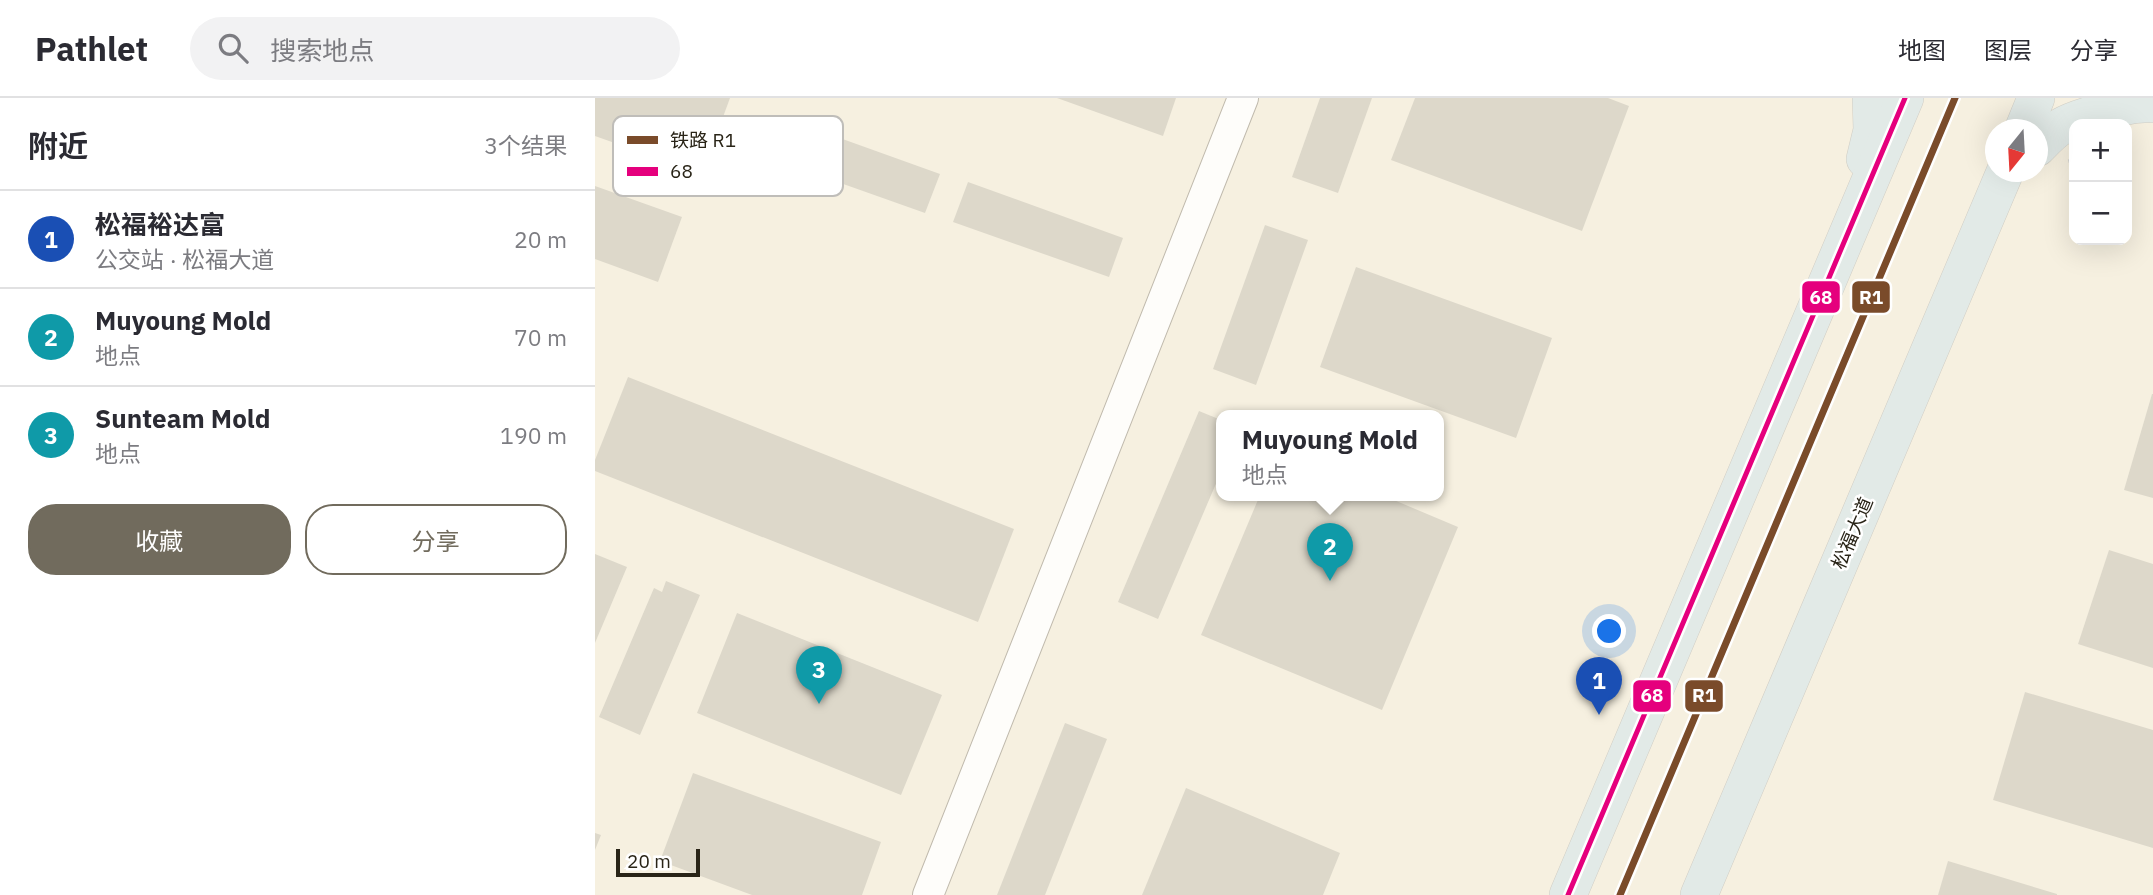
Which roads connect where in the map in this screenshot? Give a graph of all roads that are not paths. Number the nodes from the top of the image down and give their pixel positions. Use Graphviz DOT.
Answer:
graph roads {
  1 [pos="1243,98"];
  2 [pos="1871,98"];
  3 [pos="1905,98"];
  4 [pos="2036,98"];
  5 [pos="2153,104"];
  6 [pos="2027,119"];
  7 [pos="2054,152"];
  8 [pos="2001,182"];
  9 [pos="2012,182"];
  10 [pos="1849,229"];
  11 [pos="1972,250"];
  12 [pos="927,895"];
  13 [pos="1568,895"];
  14 [pos="1699,895"];
  1 -- 12 [label="street"];
  2 -- 10 [label="main road"];
  3 -- 10 [label="main road"];
  4 -- 6 [label="main road"];
  5 -- 7 [label="main road"];
  8 -- 11 [label="main road, 松福大道"];
  9 -- 11 [label="main road"];
  10 -- 13 [label="main road"];
  11 -- 14 [label="main road, 松福大道"];
}
